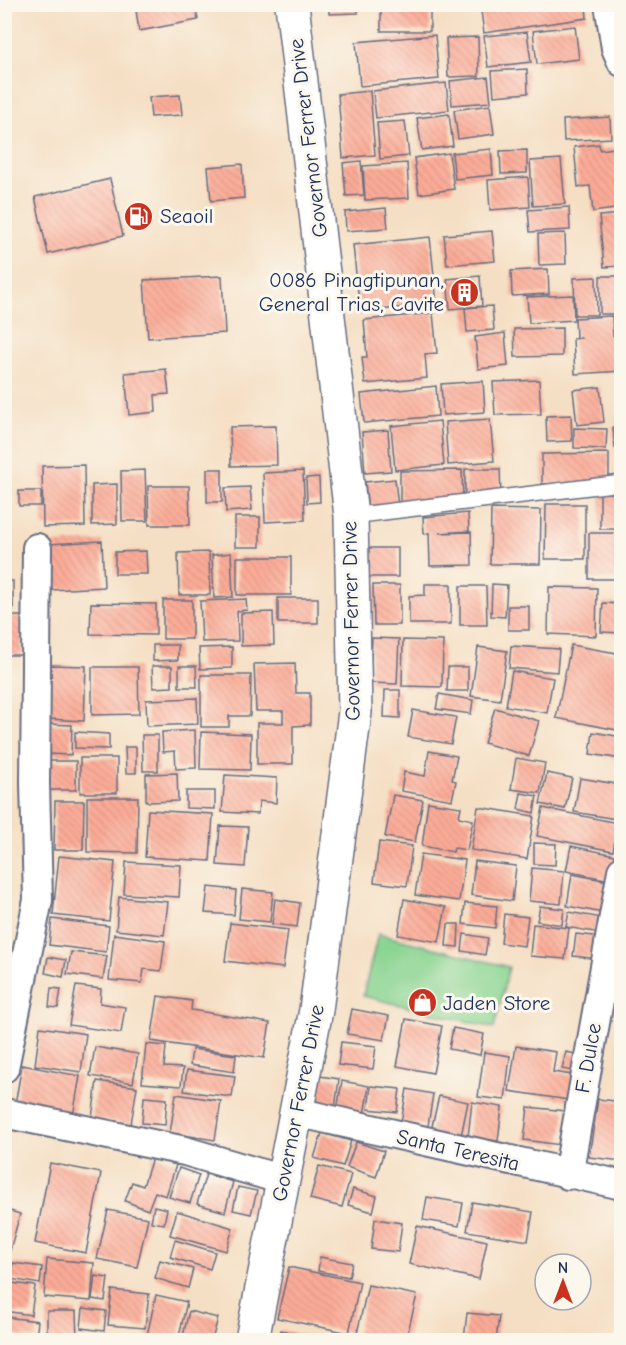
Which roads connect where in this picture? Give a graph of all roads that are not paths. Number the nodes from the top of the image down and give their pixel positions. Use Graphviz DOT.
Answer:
graph roads {
  1 [pos="292,4"];
  2 [pos="609,4"];
  3 [pos="621,62"];
  4 [pos="621,483"];
  5 [pos="351,516"];
  6 [pos="37,548"];
  7 [pos="621,871"];
  8 [pos="4,1068"];
  9 [pos="296,1112"];
  10 [pos="4,1113"];
  11 [pos="568,1175"];
  12 [pos="283,1180"];
  13 [pos="621,1185"];
  14 [pos="252,1341"];
  1 -- 5 [label="main road, Governor Ferrer Drive"];
  2 -- 3 [label="street"];
  4 -- 5 [label="lane"];
  5 -- 9 [label="main road, Governor Ferrer Drive"];
  6 -- 8 [label="street"];
  7 -- 11 [label="street, F. Dulce"];
  9 -- 11 [label="street, Santa Teresita"];
  9 -- 12 [label="main road, Governor Ferrer Drive"];
  10 -- 12 [label="street"];
  11 -- 13 [label="street, Santa Teresita"];
  12 -- 14 [label="main road, Governor Ferrer Drive"];
}
